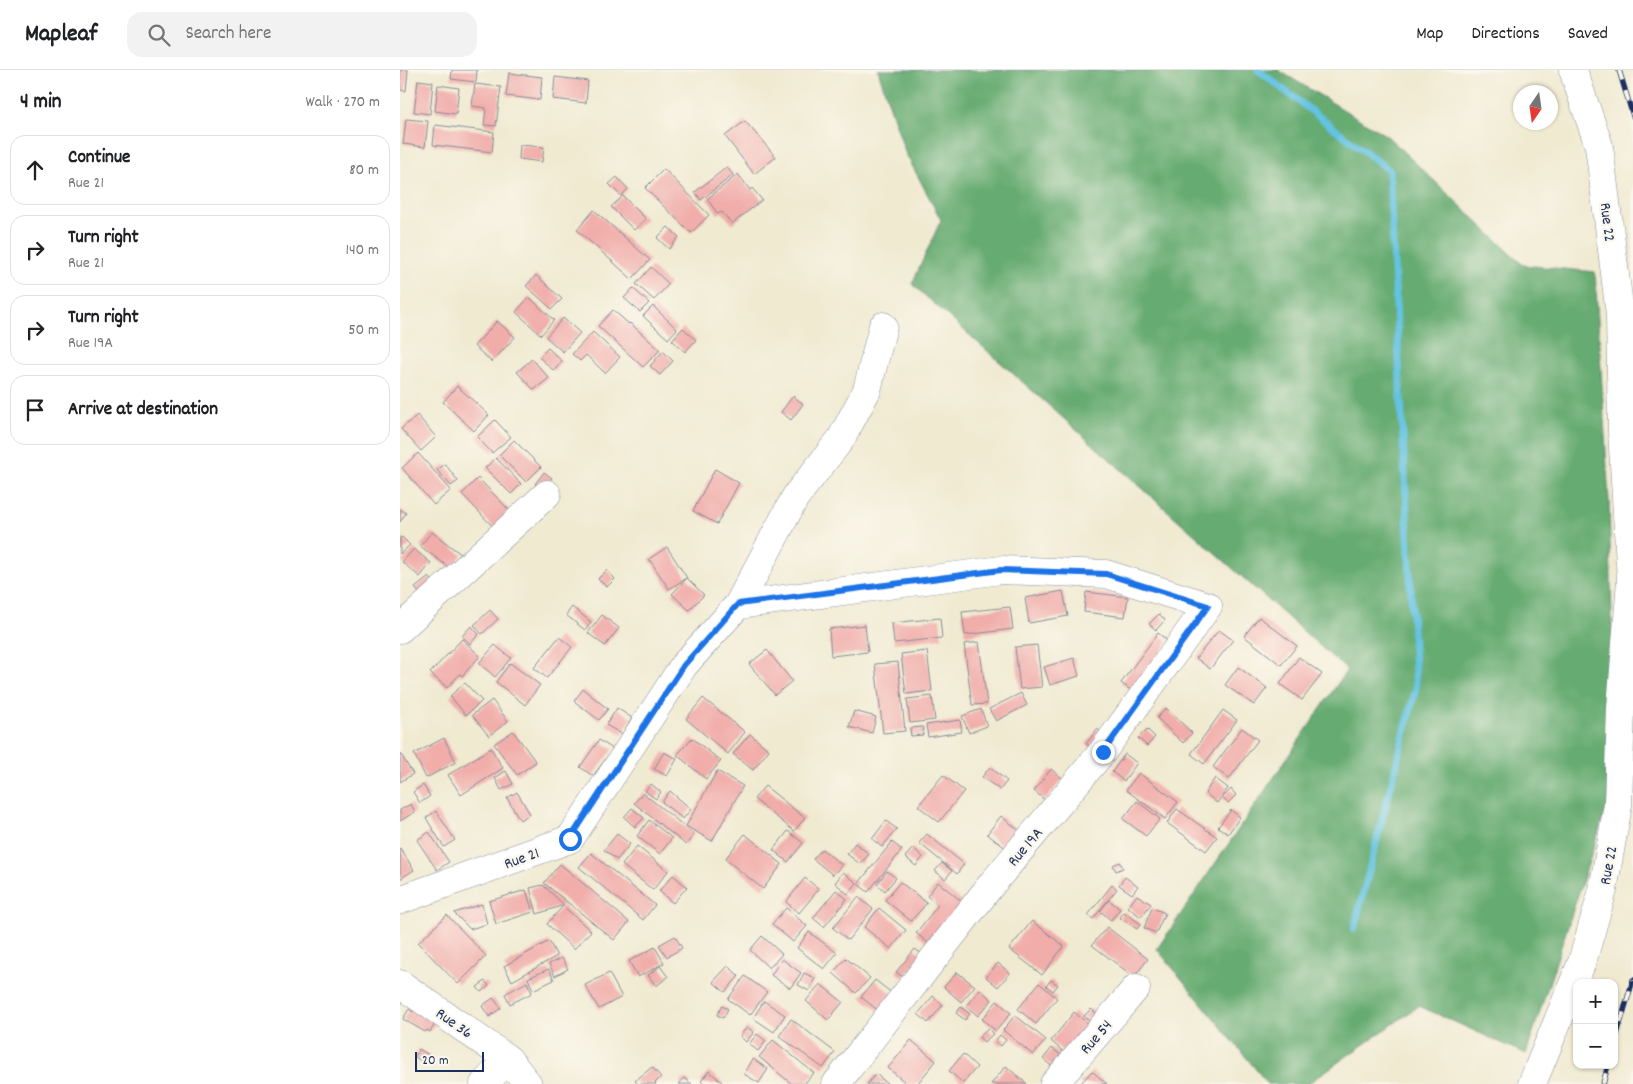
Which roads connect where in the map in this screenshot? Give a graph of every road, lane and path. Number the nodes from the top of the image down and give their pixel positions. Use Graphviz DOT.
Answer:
graph roads {
  1 [pos="1573,70"];
  2 [pos="882,326"];
  3 [pos="546,494"];
  4 [pos="738,604"];
  5 [pos="400,629"];
  6 [pos="400,900"];
  7 [pos="400,984"];
  8 [pos="1136,988"];
  9 [pos="508,1059"];
  10 [pos="484,1084"];
  11 [pos="528,1084"];
  12 [pos="836,1084"];
  13 [pos="1054,1084"];
  14 [pos="1532,1084"];
  1 -- 14 [label="street, Rue 22"];
  2 -- 4 [label="street, Rue 21"];
  3 -- 5 [label="street"];
  4 -- 6 [label="street, Rue 21"];
  4 -- 12 [label="street, Rue 19A"];
  7 -- 9 [label="street, Rue 36"];
  8 -- 13 [label="street, Rue 54"];
  9 -- 10 [label="street"];
  9 -- 11 [label="street, Rue 36"];
}
